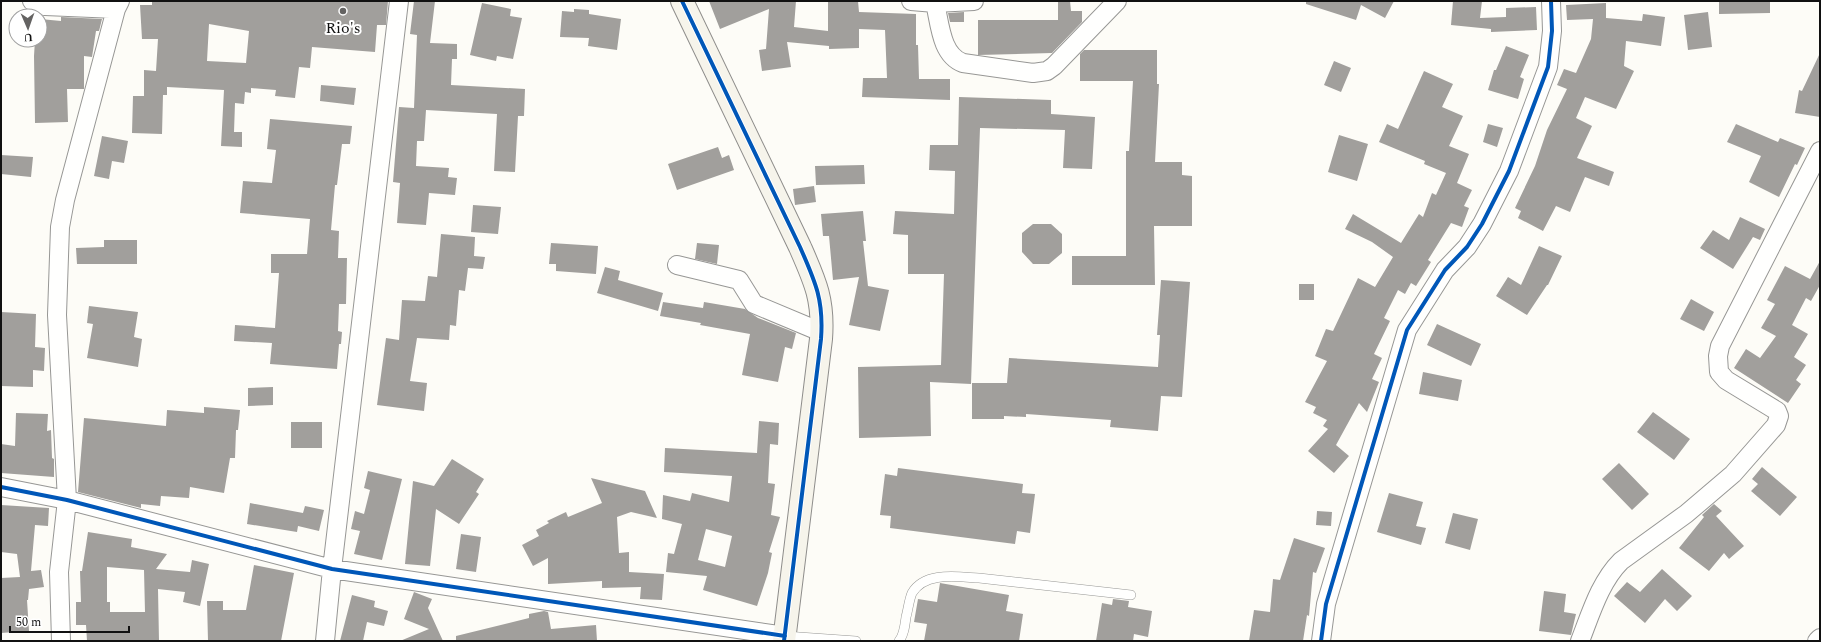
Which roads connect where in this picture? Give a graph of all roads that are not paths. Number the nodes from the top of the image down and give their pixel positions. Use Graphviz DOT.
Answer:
graph roads {
  1 [pos="32,1"];
  2 [pos="399,1"];
  3 [pos="678,1"];
  4 [pos="682,1"];
  5 [pos="911,1"];
  6 [pos="974,1"];
  7 [pos="1117,1"];
  8 [pos="1551,1"];
  9 [pos="935,3"];
  10 [pos="118,5"];
  11 [pos="1820,151"];
  12 [pos="677,265"];
  13 [pos="821,332"];
  14 [pos="1,487"];
  15 [pos="67,500"];
  16 [pos="332,569"];
  17 [pos="1131,595"];
  18 [pos="785,638"];
  19 [pos="1820,638"];
  20 [pos="61,641"];
  21 [pos="325,641"];
  22 [pos="856,641"];
  23 [pos="899,641"];
  24 [pos="1321,641"];
  25 [pos="1580,641"];
  26 [pos="1817,641"];
  1 -- 10 [label="street"];
  2 -- 16 [label="street"];
  3 -- 4 [label="street"];
  4 -- 13 [label="street"];
  5 -- 9 [label="street"];
  6 -- 9 [label="street"];
  7 -- 9 [label="street"];
  8 -- 24 [label="street"];
  10 -- 15 [label="street"];
  11 -- 25 [label="street"];
  12 -- 13 [label="street"];
  13 -- 18 [label="street"];
  14 -- 15 [label="street"];
  15 -- 16 [label="street"];
  15 -- 20 [label="street"];
  16 -- 18 [label="street"];
  16 -- 21 [label="street"];
  17 -- 23 [label="lane"];
  18 -- 22 [label="lane"];
  19 -- 26 [label="street"];
}
